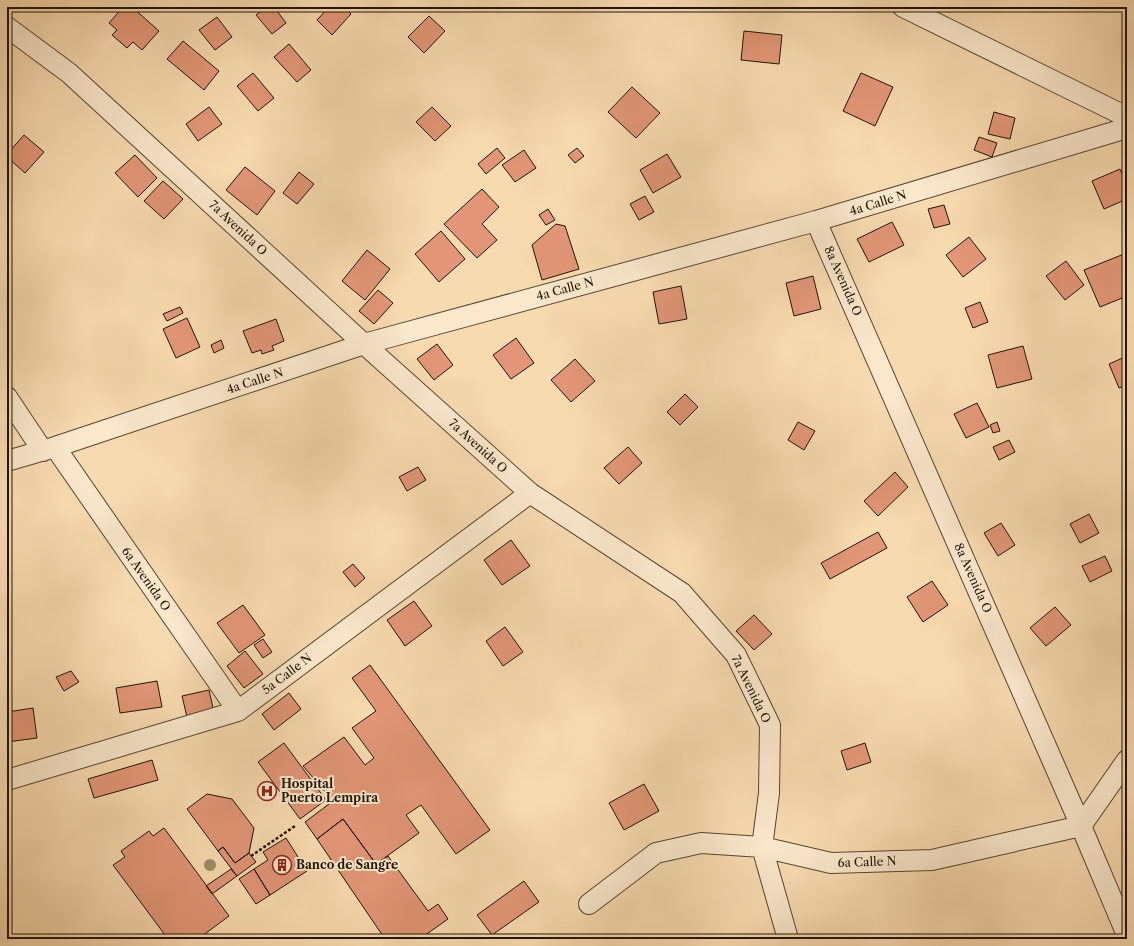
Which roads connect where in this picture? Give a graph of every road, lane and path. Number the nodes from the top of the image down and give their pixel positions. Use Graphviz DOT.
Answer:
graph roads {
  1 [pos="903,7"];
  2 [pos="7,27"];
  3 [pos="1127,117"];
  4 [pos="1127,128"];
  5 [pos="816,221"];
  6 [pos="364,344"];
  7 [pos="7,397"];
  8 [pos="49,449"];
  9 [pos="7,461"];
  10 [pos="530,493"];
  11 [pos="238,711"];
  12 [pos="1127,760"];
  13 [pos="7,780"];
  14 [pos="295,826"];
  15 [pos="1082,826"];
  16 [pos="762,847"];
  17 [pos="251,856"];
  18 [pos="589,904"];
  19 [pos="1127,935"];
  20 [pos="788,939"];
  1 -- 3 [label="street"];
  2 -- 6 [label="street, 7a Avenida O"];
  4 -- 5 [label="street, 4a Calle N"];
  5 -- 6 [label="street, 4a Calle N"];
  5 -- 15 [label="street, 8a Avenida O"];
  6 -- 8 [label="street, 4a Calle N"];
  6 -- 10 [label="street, 7a Avenida O"];
  7 -- 8 [label="street, 6a Avenida O"];
  8 -- 9 [label="street, 4a Calle N"];
  8 -- 11 [label="street, 6a Avenida O"];
  10 -- 11 [label="street, 5a Calle N"];
  10 -- 16 [label="street, 7a Avenida O"];
  11 -- 13 [label="street, 5a Calle N"];
  12 -- 15 [label="street"];
  14 -- 17 [label="path"];
  15 -- 16 [label="street, 6a Calle N"];
  15 -- 19 [label="street, 8a Avenida O"];
  16 -- 18 [label="street, 6a Calle N"];
  16 -- 20 [label="street, 7a Avenida O"];
}
